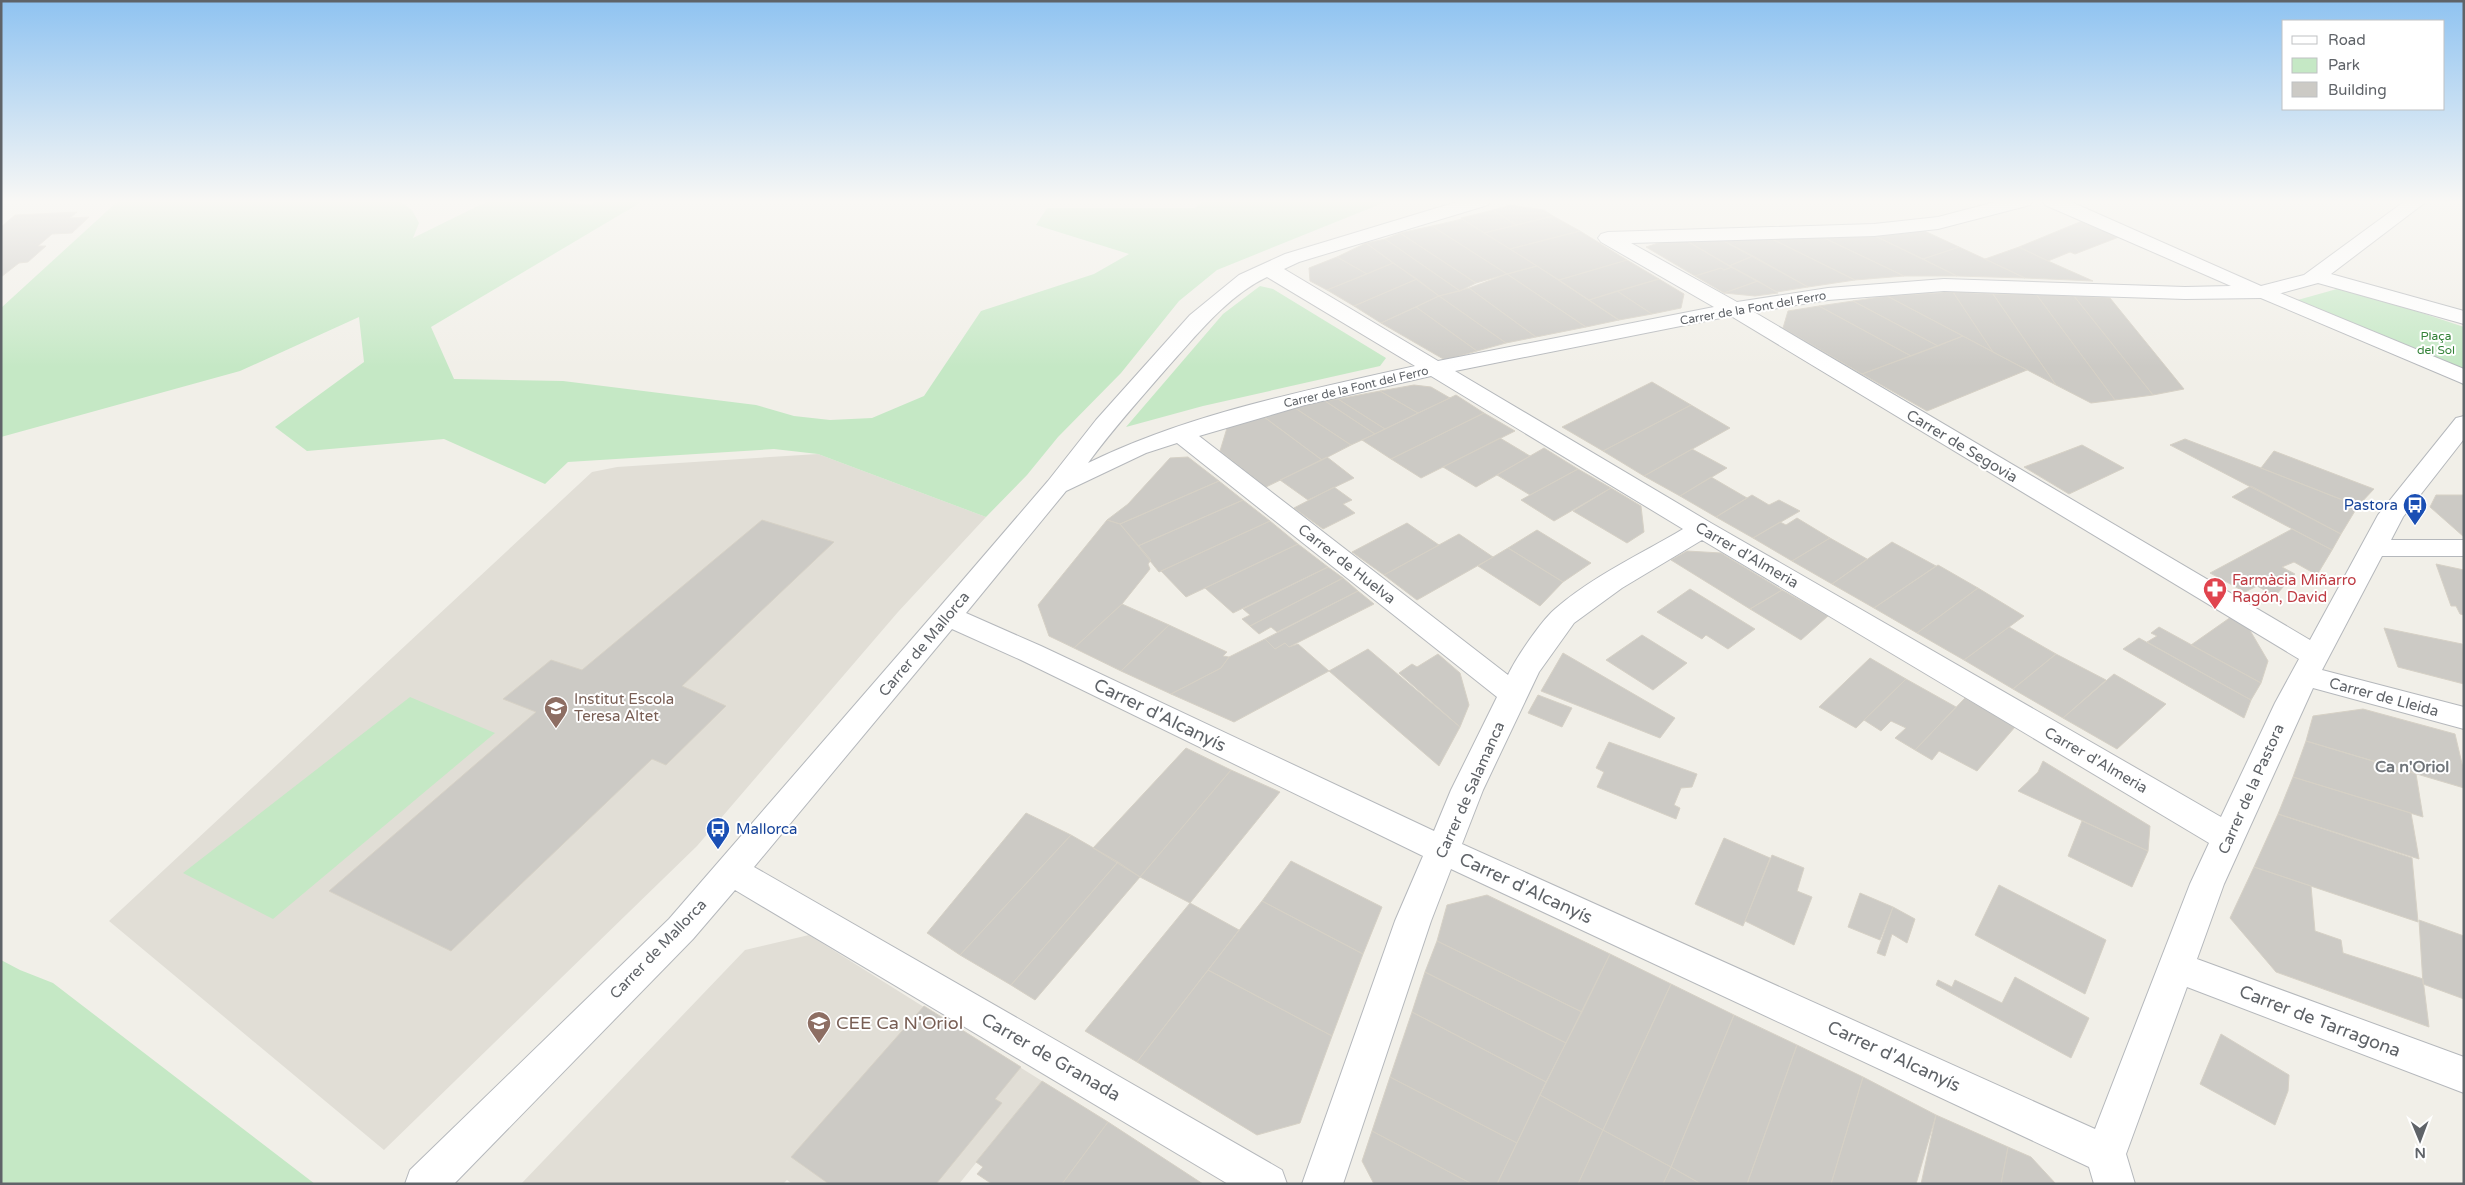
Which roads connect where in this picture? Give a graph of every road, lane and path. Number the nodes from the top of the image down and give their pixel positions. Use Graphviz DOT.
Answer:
graph roads {
  1 [pos="1298,256"];
  2 [pos="1640,256"];
  3 [pos="2179,256"];
  4 [pos="2342,256"];
  5 [pos="1267,268"];
  6 [pos="2315,276"];
  7 [pos="2263,292"];
  8 [pos="1734,310"];
  9 [pos="2464,318"];
  10 [pos="1433,369"];
  11 [pos="2464,377"];
  12 [pos="2464,423"];
  13 [pos="1180,434"];
  14 [pos="1057,486"];
  15 [pos="1702,529"];
  16 [pos="2372,548"];
  17 [pos="2464,548"];
  18 [pos="948,616"];
  19 [pos="2310,666"];
  20 [pos="1513,694"];
  21 [pos="2464,718"];
  22 [pos="2229,838"];
  23 [pos="1443,850"];
  24 [pos="730,870"];
  25 [pos="2176,967"];
  26 [pos="2464,1075"];
  27 [pos="2110,1169"];
  28 [pos="425,1184"];
  29 [pos="1267,1184"];
  30 [pos="1322,1184"];
  1 -- 5 [label="street, Carrer de Mallorca"];
  2 -- 8 [label="street, Carrer de Segovia"];
  3 -- 7 [label="street"];
  4 -- 6 [label="street, Carrer de la Font del Ferro"];
  5 -- 10 [label="street, Carrer d'Almeria"];
  5 -- 14 [label="street, Carrer de Mallorca"];
  6 -- 7 [label="street, Carrer de la Font del Ferro"];
  6 -- 9 [label="street"];
  7 -- 8 [label="street, Carrer de la Font del Ferro"];
  7 -- 11 [label="street"];
  8 -- 10 [label="street, Carrer de la Font del Ferro"];
  8 -- 19 [label="street, Carrer de Segovia"];
  10 -- 13 [label="street, Carrer de la Font del Ferro"];
  10 -- 15 [label="street, Carrer d'Almeria"];
  12 -- 16 [label="street, Carrer de la Pastora"];
  13 -- 14 [label="street, Carrer de la Font del Ferro"];
  13 -- 20 [label="street, Carrer de Huelva"];
  14 -- 18 [label="street, Carrer de Mallorca"];
  15 -- 20 [label="street, Carrer de Salamanca"];
  15 -- 22 [label="street, Carrer d'Almeria"];
  16 -- 17 [label="street"];
  16 -- 19 [label="street, Carrer de la Pastora"];
  18 -- 23 [label="street, Carrer d'Alcanyís"];
  18 -- 24 [label="street, Carrer de Mallorca"];
  19 -- 21 [label="street, Carrer de Lleida"];
  19 -- 22 [label="street, Carrer de la Pastora"];
  20 -- 23 [label="street, Carrer de Salamanca"];
  22 -- 25 [label="street, Carrer de la Pastora"];
  23 -- 27 [label="street, Carrer d'Alcanyís"];
  23 -- 30 [label="street, Carrer de Salamanca"];
  24 -- 28 [label="street, Carrer de Mallorca"];
  24 -- 29 [label="street, Carrer de Granada"];
  25 -- 26 [label="street, Carrer de Tarragona"];
  25 -- 27 [label="street, Carrer de la Pastora"];
}
